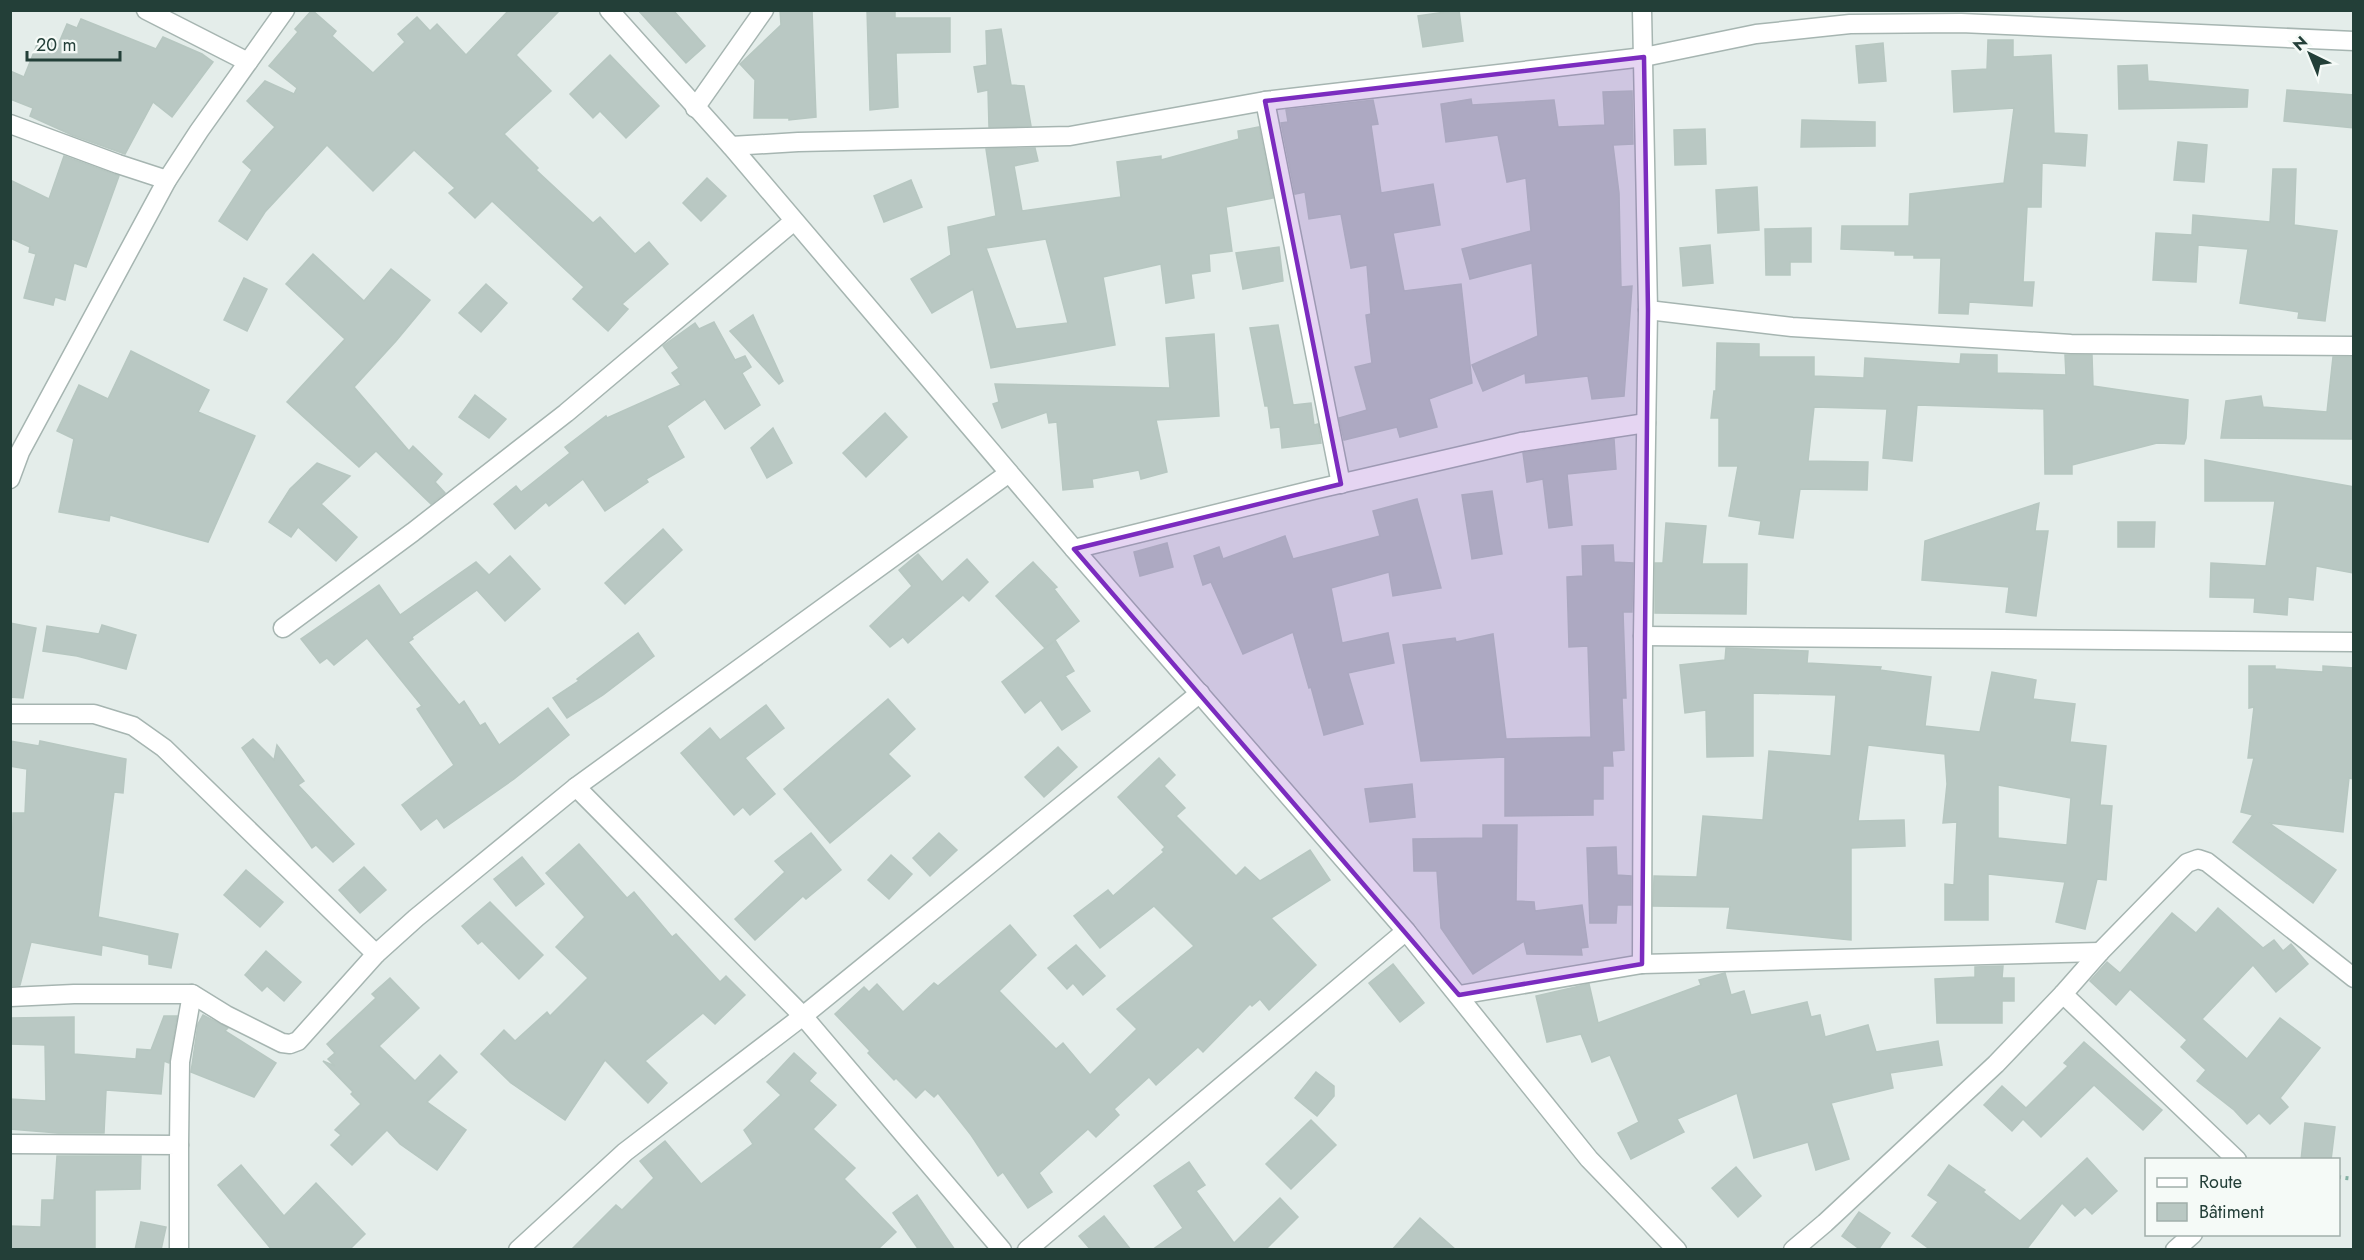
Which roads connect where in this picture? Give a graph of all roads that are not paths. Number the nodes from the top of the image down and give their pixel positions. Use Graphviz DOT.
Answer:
graph roads {
  1 [pos="146,10"];
  2 [pos="285,10"];
  3 [pos="609,10"];
  4 [pos="764,10"];
  5 [pos="1642,10"];
  6 [pos="2354,41"];
  7 [pos="1644,57"];
  8 [pos="248,62"];
  9 [pos="1265,101"];
  10 [pos="695,108"];
  11 [pos="10,124"];
  12 [pos="731,146"];
  13 [pos="167,180"];
  14 [pos="794,220"];
  15 [pos="1648,310"];
  16 [pos="2354,346"];
  17 [pos="1646,423"];
  18 [pos="1009,473"];
  19 [pos="10,479"];
  20 [pos="1341,484"];
  21 [pos="1074,549"];
  22 [pos="283,627"];
  23 [pos="1643,636"];
  24 [pos="2354,642"];
  25 [pos="1200,693"];
  26 [pos="10,714"];
  27 [pos="576,787"];
  28 [pos="1406,931"];
  29 [pos="2100,952"];
  30 [pos="376,954"];
  31 [pos="1642,964"];
  32 [pos="2354,978"];
  33 [pos="192,994"];
  34 [pos="2063,994"];
  35 [pos="1459,995"];
  36 [pos="10,997"];
  37 [pos="803,1016"];
  38 [pos="10,1144"];
  39 [pos="179,1145"];
  40 [pos="2235,1158"];
  41 [pos="2191,1236"];
  42 [pos="1799,1248"];
  43 [pos="179,1250"];
  44 [pos="518,1250"];
  45 [pos="1002,1250"];
  46 [pos="1027,1250"];
  47 [pos="1677,1250"];
  48 [pos="2175,1250"];
  1 -- 8 [label="street"];
  2 -- 8 [label="street"];
  3 -- 10 [label="street"];
  4 -- 10 [label="street"];
  5 -- 7 [label="street"];
  6 -- 7 [label="street"];
  7 -- 9 [label="street"];
  7 -- 15 [label="street"];
  8 -- 13 [label="street"];
  9 -- 12 [label="street"];
  9 -- 20 [label="street"];
  10 -- 12 [label="street"];
  11 -- 13 [label="street"];
  12 -- 14 [label="street"];
  13 -- 19 [label="street"];
  14 -- 18 [label="street"];
  14 -- 22 [label="street"];
  15 -- 16 [label="street"];
  15 -- 17 [label="street"];
  17 -- 20 [label="street"];
  17 -- 23 [label="street"];
  18 -- 21 [label="street"];
  18 -- 27 [label="street"];
  20 -- 21 [label="street"];
  21 -- 25 [label="street"];
  23 -- 24 [label="street"];
  23 -- 31 [label="street"];
  25 -- 28 [label="street"];
  25 -- 37 [label="street"];
  26 -- 30 [label="street"];
  27 -- 30 [label="street"];
  27 -- 37 [label="street"];
  28 -- 35 [label="street"];
  28 -- 46 [label="street"];
  29 -- 31 [label="street"];
  29 -- 32 [label="street"];
  29 -- 34 [label="street"];
  30 -- 33 [label="street"];
  31 -- 35 [label="street"];
  33 -- 36 [label="street"];
  33 -- 39 [label="street"];
  34 -- 40 [label="street"];
  34 -- 42 [label="street"];
  35 -- 47 [label="street"];
  37 -- 44 [label="street"];
  37 -- 45 [label="street"];
  38 -- 39 [label="street"];
  39 -- 43 [label="street"];
  41 -- 48 [label="street"];
}
